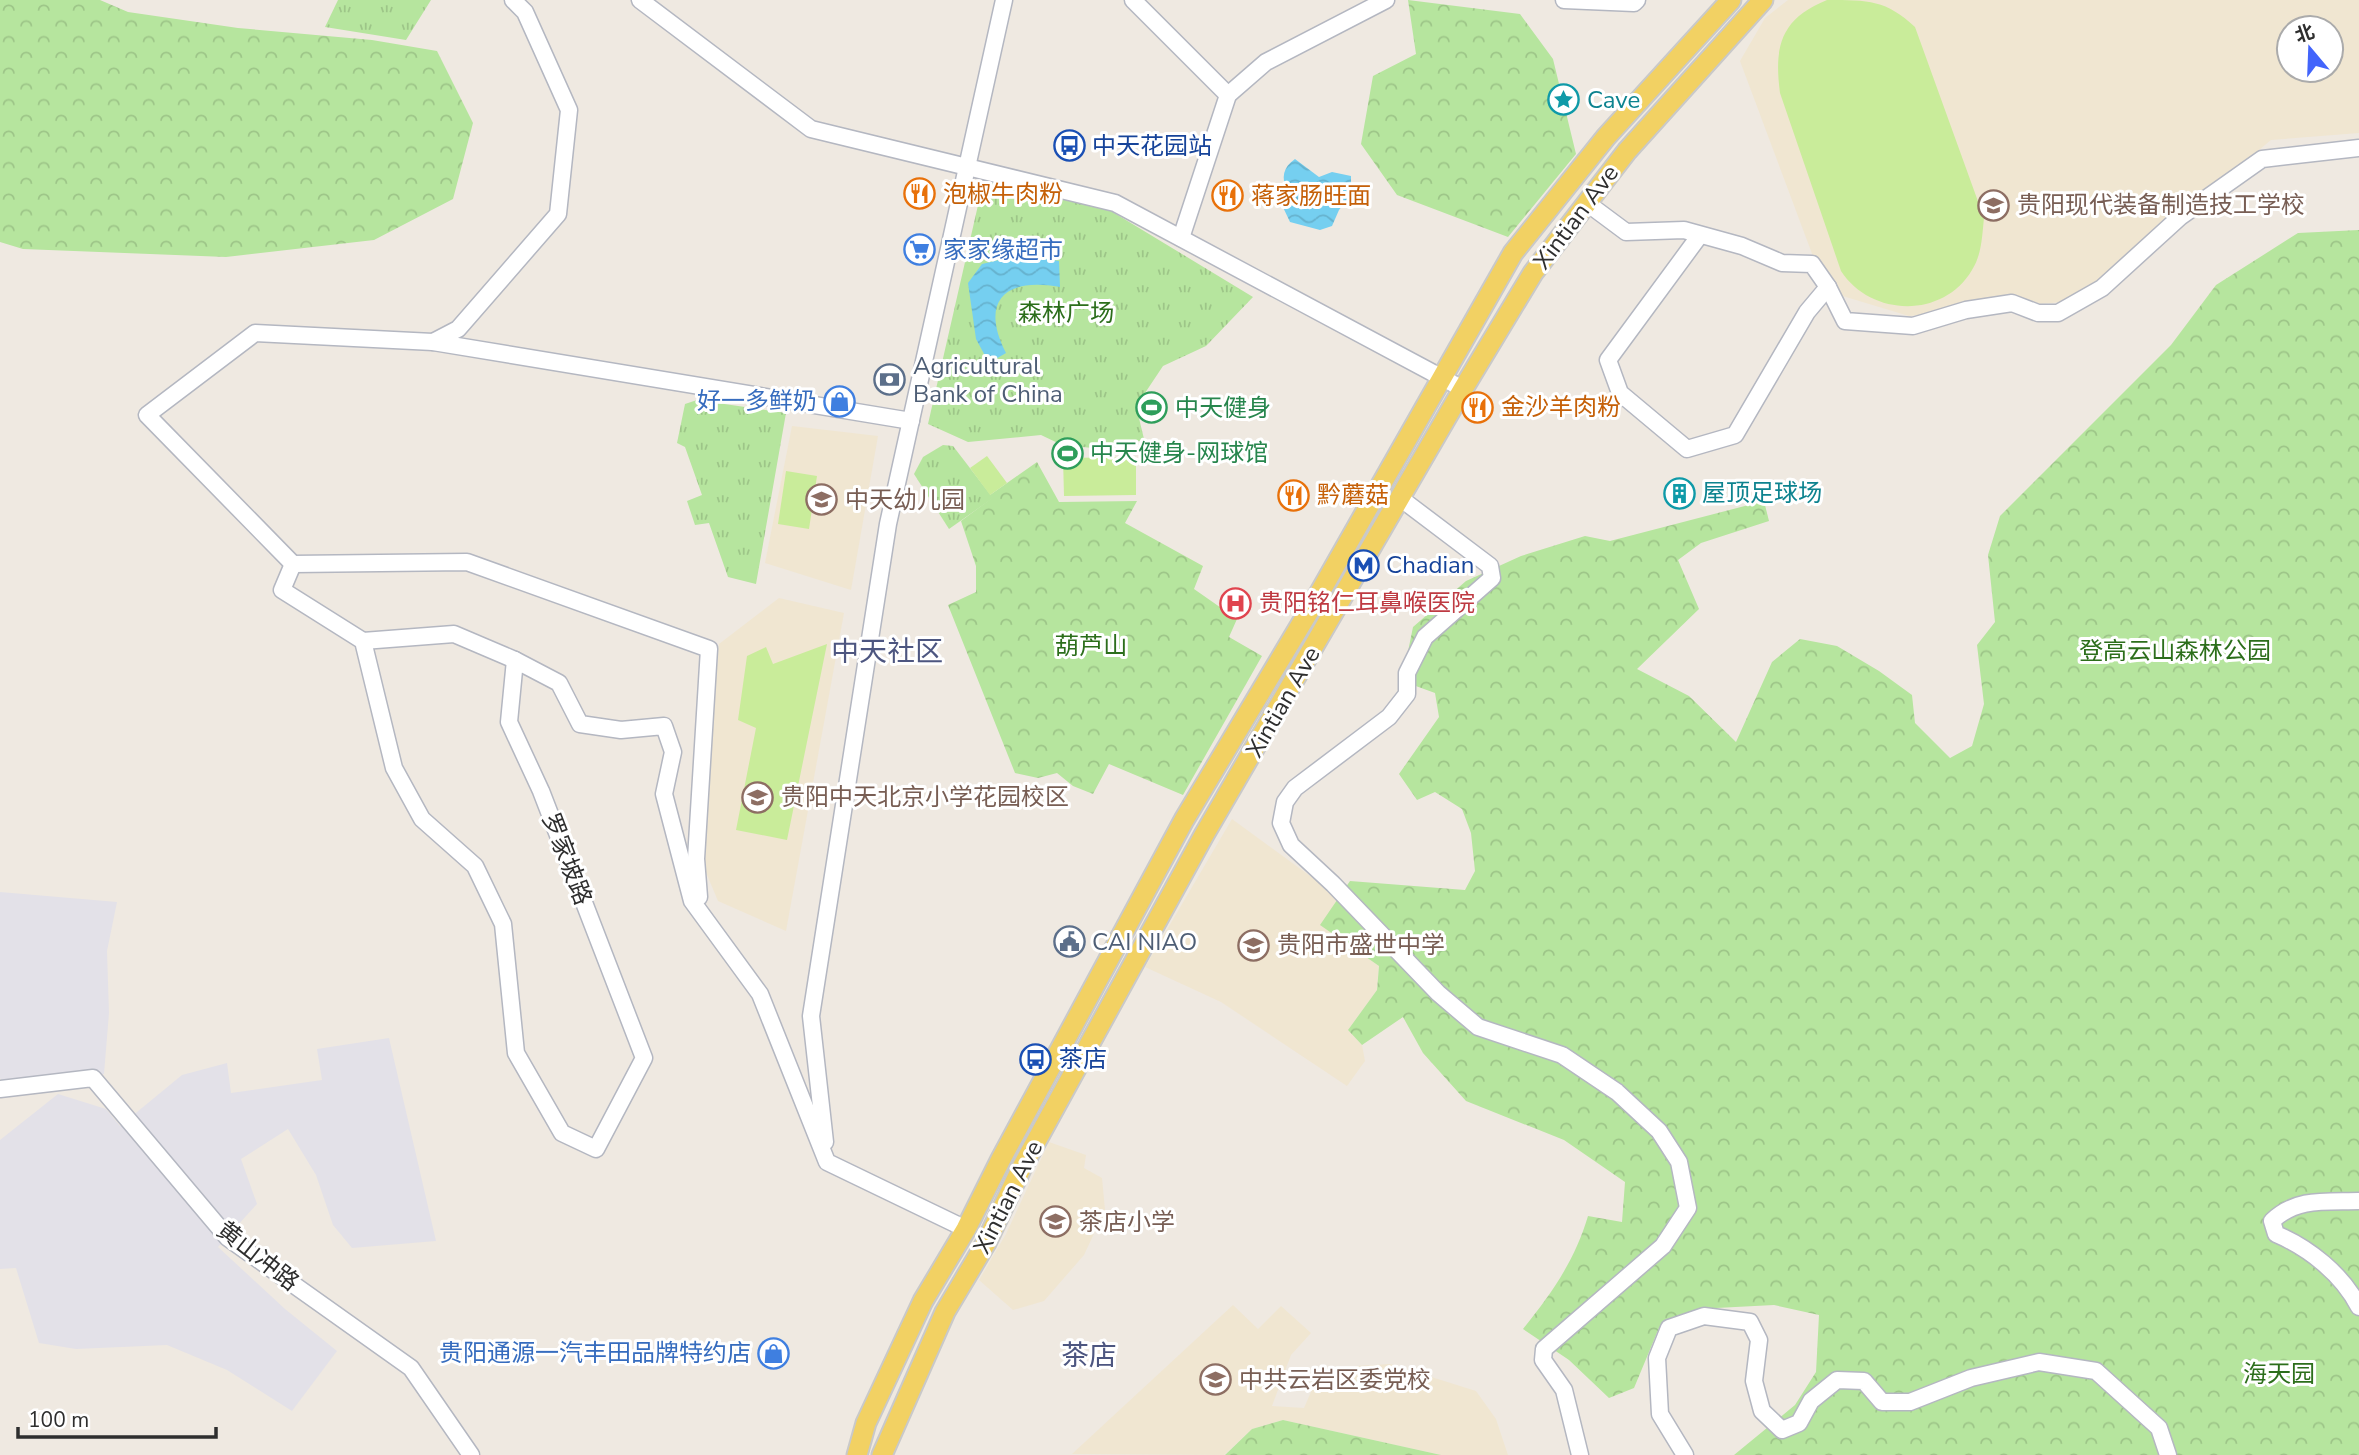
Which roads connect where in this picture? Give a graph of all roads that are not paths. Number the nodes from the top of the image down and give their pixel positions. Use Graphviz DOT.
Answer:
graph roads {
  1 [pos="513,0"];
  2 [pos="640,0"];
  3 [pos="1003,0"];
  4 [pos="1133,0"];
  5 [pos="1386,0"];
  6 [pos="1564,0"];
  7 [pos="1637,0"];
  8 [pos="1731,0"];
  9 [pos="1763,0"];
  10 [pos="1228,95"];
  11 [pos="2359,148"];
  12 [pos="967,167"];
  13 [pos="1587,203"];
  14 [pos="1700,235"];
  15 [pos="1181,238"];
  16 [pos="1828,287"];
  17 [pos="433,342"];
  18 [pos="1441,377"];
  19 [pos="1463,389"];
  20 [pos="911,421"];
  21 [pos="1400,498"];
  22 [pos="293,564"];
  23 [pos="363,641"];
  24 [pos="515,660"];
  25 [pos="701,913"];
  26 [pos="0,1088"];
  27 [pos="827,1162"];
  28 [pos="2359,1201"];
  29 [pos="966,1229"];
  30 [pos="2359,1307"];
  31 [pos="471,1455"];
  32 [pos="857,1455"];
  33 [pos="882,1455"];
  34 [pos="1580,1455"];
  35 [pos="1685,1455"];
  36 [pos="2168,1455"];
  1 -- 17 [label="street"];
  2 -- 12 [label="street"];
  3 -- 12 [label="street"];
  4 -- 10 [label="street"];
  5 -- 10 [label="street"];
  6 -- 7 [label="street"];
  8 -- 18 [label="main road, Xintian Ave"];
  9 -- 13 [label="main road, Xintian Ave"];
  10 -- 15 [label="street"];
  11 -- 16 [label="street"];
  12 -- 15 [label="street"];
  12 -- 20 [label="street"];
  13 -- 14 [label="street"];
  13 -- 19 [label="main road, Xintian Ave"];
  14 -- 16 [label="street"];
  14 -- 16 [label="street"];
  15 -- 18 [label="street"];
  17 -- 20 [label="street"];
  17 -- 22 [label="street"];
  18 -- 19 [label="street"];
  18 -- 29 [label="main road, Xintian Ave"];
  19 -- 21 [label="main road, Xintian Ave"];
  20 -- 27 [label="street"];
  21 -- 33 [label="main road, Xintian Ave"];
  21 -- 34 [label="street"];
  22 -- 23 [label="street"];
  22 -- 25 [label="street"];
  23 -- 24 [label="street"];
  23 -- 24 [label="street, 罗家坡路"];
  24 -- 25 [label="street"];
  25 -- 27 [label="street"];
  26 -- 31 [label="street, 黄山冲路"];
  27 -- 29 [label="street"];
  28 -- 30 [label="street"];
  29 -- 32 [label="main road, Xintian Ave"];
  35 -- 36 [label="street"];
}
